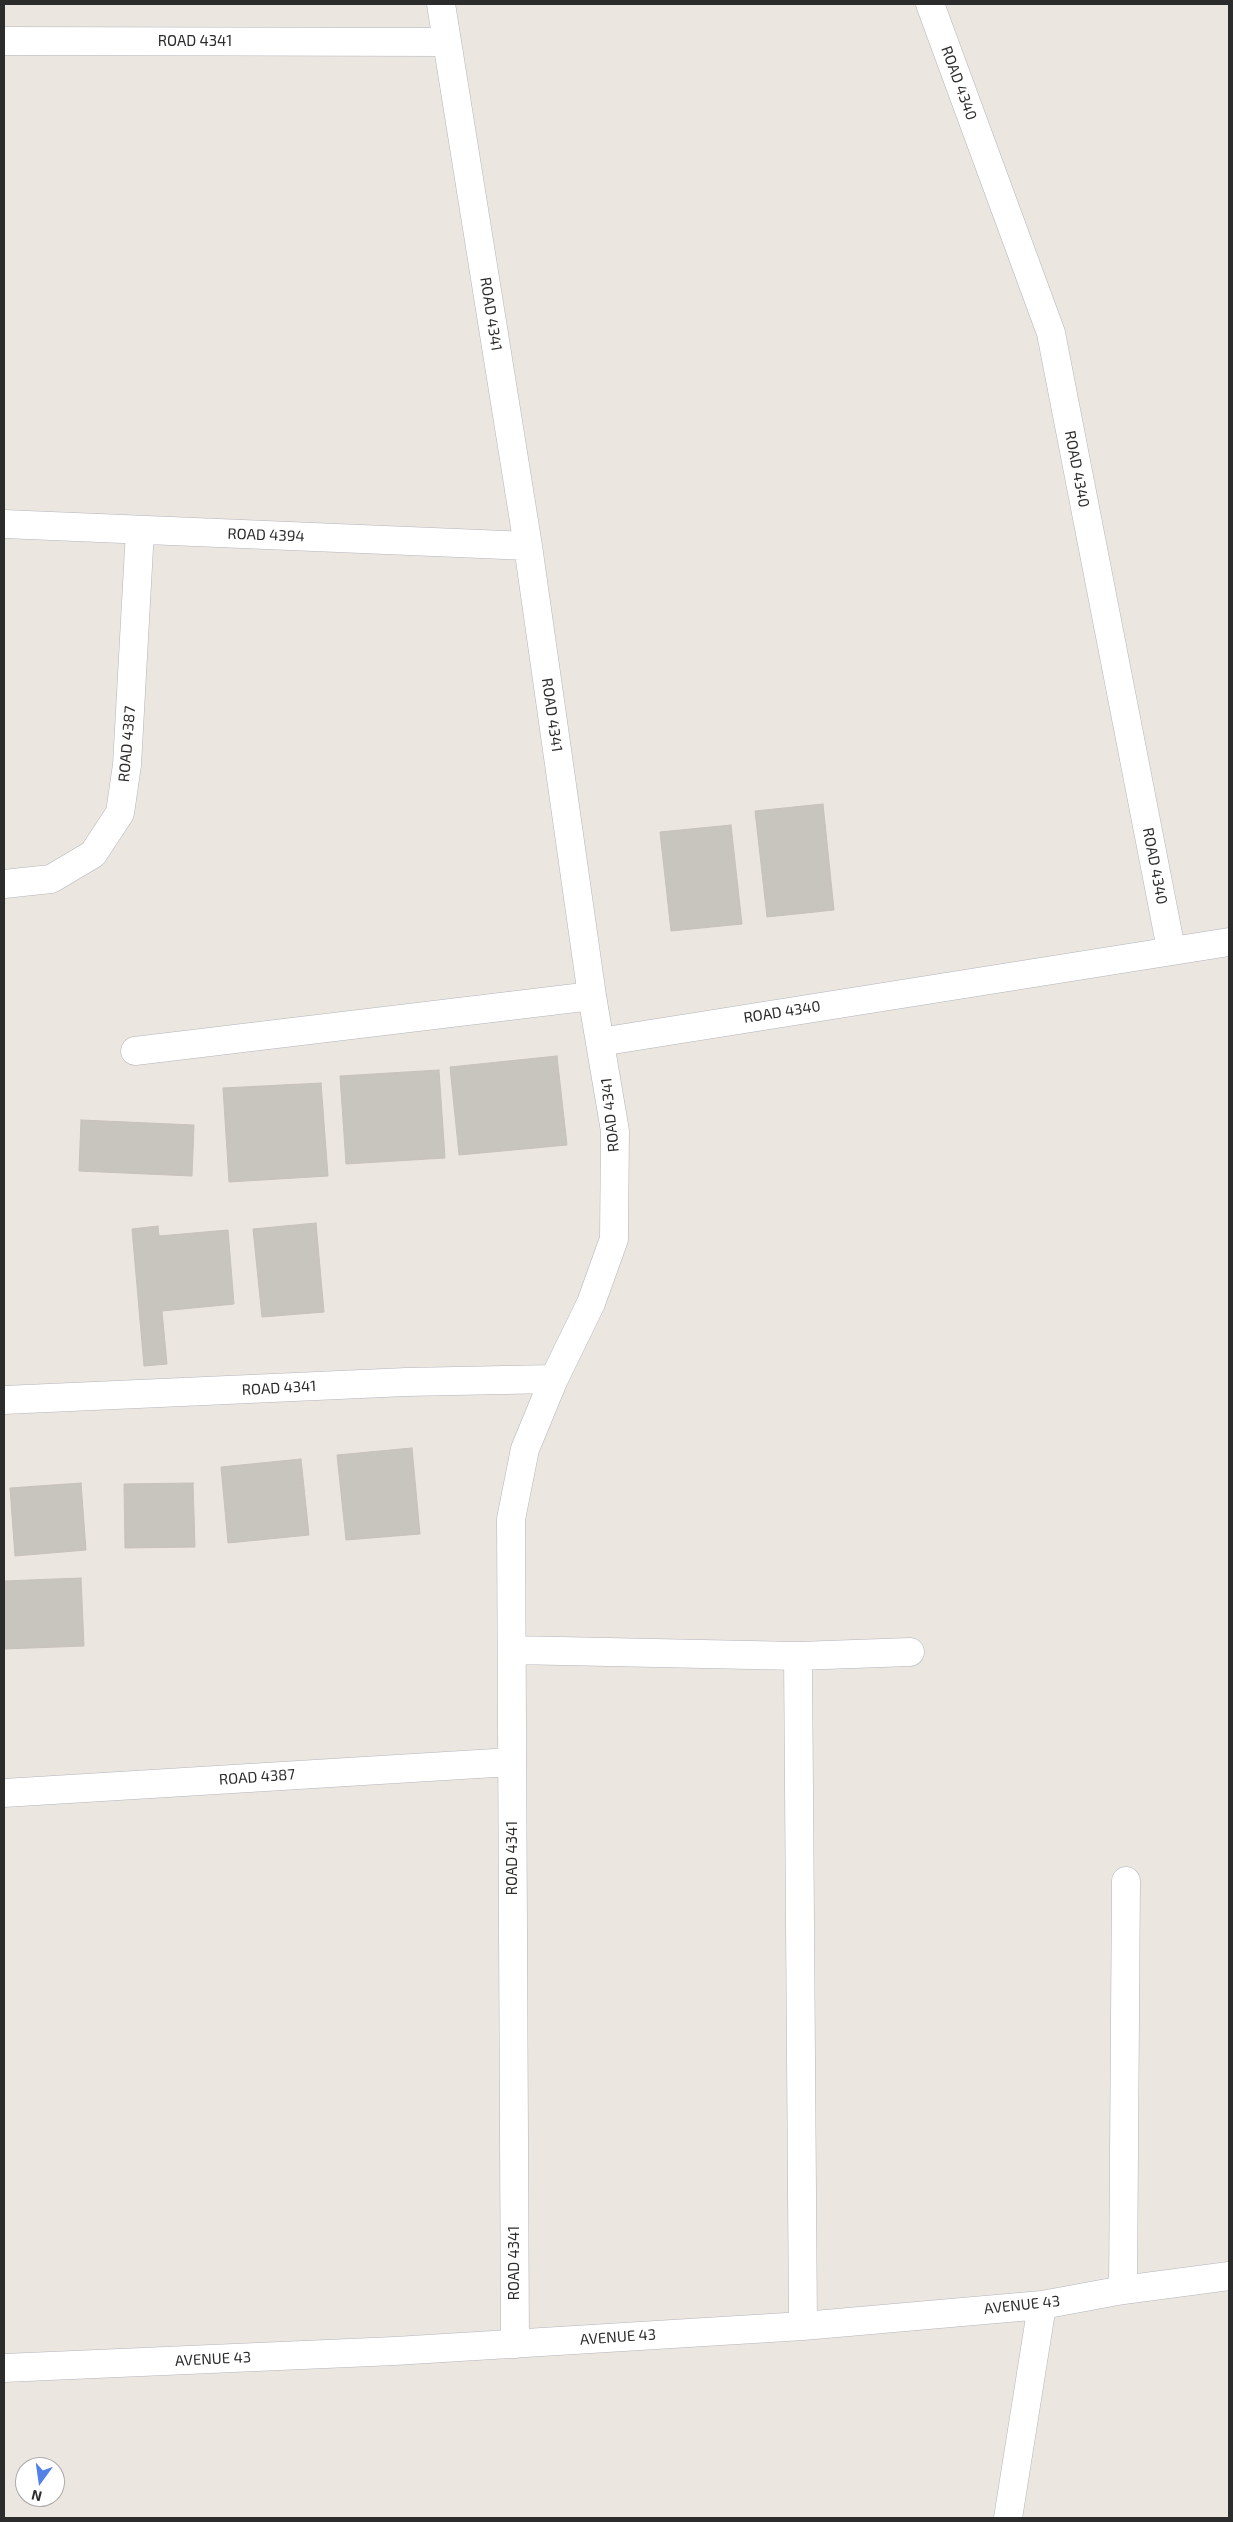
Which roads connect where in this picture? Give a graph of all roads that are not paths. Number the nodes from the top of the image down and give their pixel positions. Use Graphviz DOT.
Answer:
graph roads {
  1 [pos="441,4"];
  2 [pos="930,4"];
  3 [pos="4,41"];
  4 [pos="447,42"];
  5 [pos="4,524"];
  6 [pos="140,530"];
  7 [pos="528,546"];
  8 [pos="4,884"];
  9 [pos="1229,942"];
  10 [pos="1171,949"];
  11 [pos="592,996"];
  12 [pos="600,1042"];
  13 [pos="135,1051"];
  14 [pos="554,1379"];
  15 [pos="4,1400"];
  16 [pos="513,1650"];
  17 [pos="910,1652"];
  18 [pos="798,1656"];
  19 [pos="511,1762"];
  20 [pos="4,1793"];
  21 [pos="1126,1881"];
  22 [pos="1229,2276"];
  23 [pos="1123,2290"];
  24 [pos="1042,2305"];
  25 [pos="802,2326"];
  26 [pos="515,2344"];
  27 [pos="4,2368"];
  28 [pos="1008,2518"];
  1 -- 4 [label="street, ROAD 4341"];
  2 -- 10 [label="street, ROAD 4340"];
  3 -- 4 [label="street, ROAD 4341"];
  4 -- 7 [label="street, ROAD 4341"];
  5 -- 6 [label="street, ROAD 4394"];
  6 -- 7 [label="street, ROAD 4394"];
  6 -- 8 [label="street, ROAD 4387"];
  7 -- 11 [label="street, ROAD 4341"];
  9 -- 10 [label="street, ROAD 4340"];
  10 -- 12 [label="street, ROAD 4340"];
  11 -- 12 [label="street, ROAD 4341"];
  11 -- 13 [label="street"];
  12 -- 14 [label="street, ROAD 4341"];
  14 -- 15 [label="street, ROAD 4341"];
  14 -- 16 [label="street, ROAD 4341"];
  16 -- 18 [label="street"];
  16 -- 19 [label="street, ROAD 4341"];
  17 -- 18 [label="street"];
  18 -- 25 [label="street"];
  19 -- 20 [label="street, ROAD 4387"];
  19 -- 26 [label="street, ROAD 4341"];
  21 -- 23 [label="street"];
  22 -- 23 [label="street, AVENUE 43"];
  23 -- 24 [label="street, AVENUE 43"];
  24 -- 25 [label="street, AVENUE 43"];
  24 -- 28 [label="street"];
  25 -- 26 [label="street, AVENUE 43"];
  26 -- 27 [label="street, AVENUE 43"];
}
